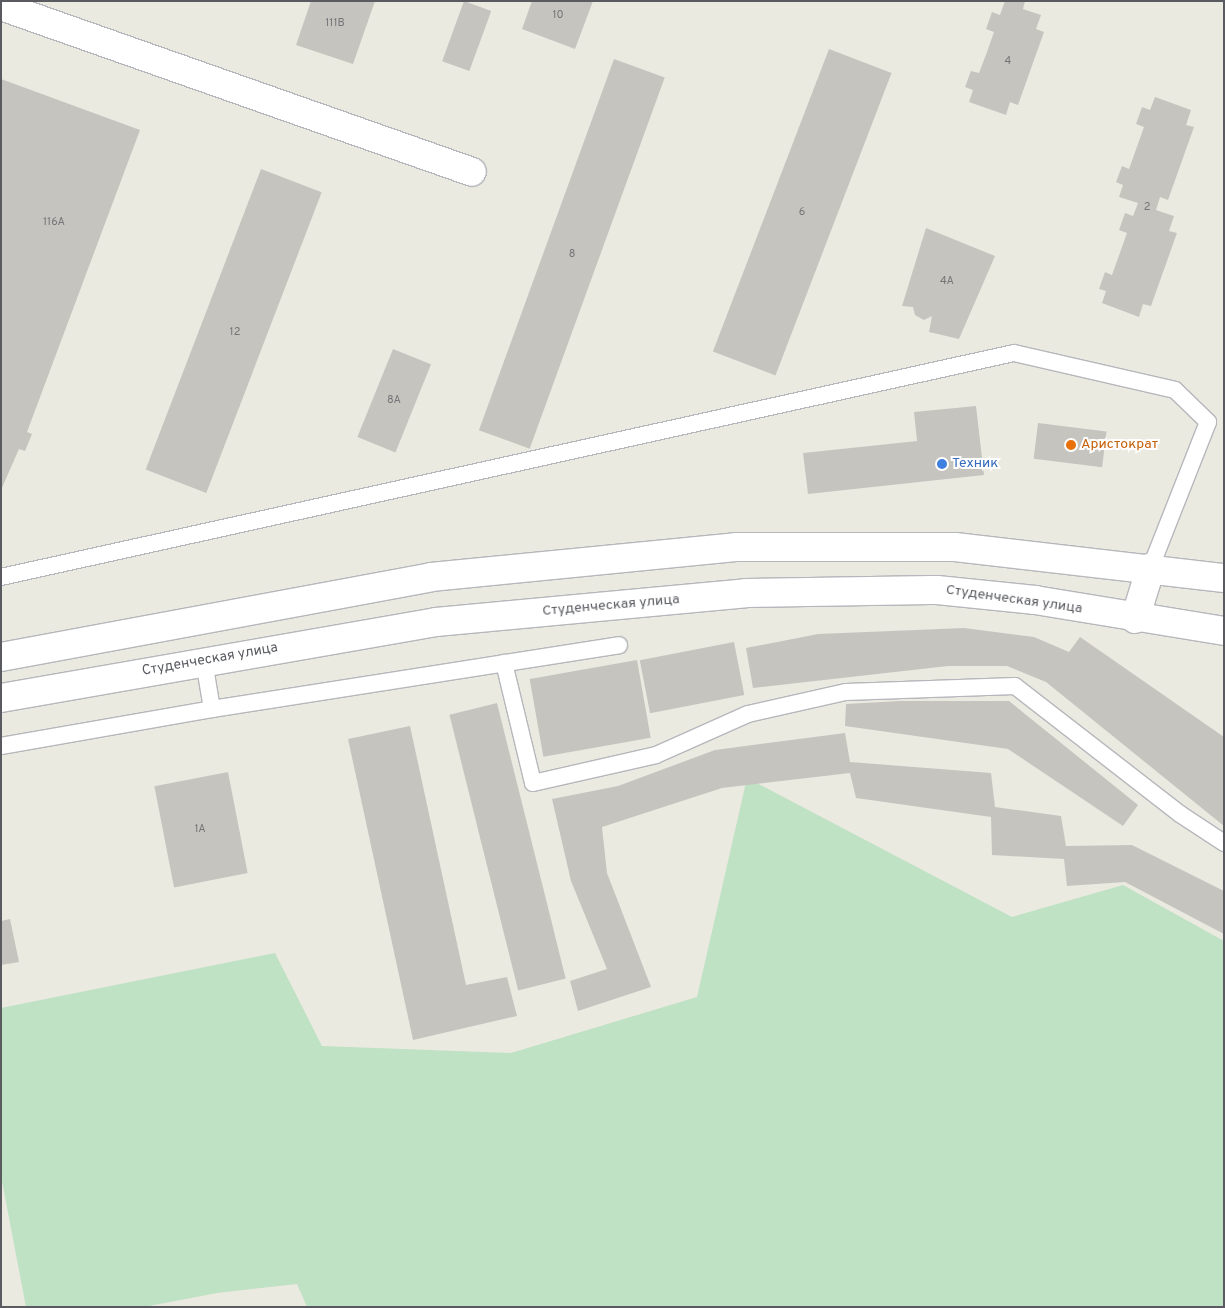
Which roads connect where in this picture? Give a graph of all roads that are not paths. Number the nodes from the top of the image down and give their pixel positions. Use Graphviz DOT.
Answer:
graph roads {
  1 [pos="1,6"];
  2 [pos="472,172"];
  3 [pos="1151,567"];
  4 [pos="1,577"];
  5 [pos="1224,578"];
  6 [pos="1135,619"];
  7 [pos="1224,631"];
  8 [pos="619,645"];
  9 [pos="1,657"];
  10 [pos="204,661"];
  11 [pos="504,663"];
  12 [pos="1,698"];
  13 [pos="212,709"];
  14 [pos="1,746"];
  15 [pos="1224,843"];
  1 -- 2 [label="main road"];
  3 -- 4 [label="lane"];
  3 -- 5 [label="main road"];
  3 -- 6 [label="main road"];
  3 -- 9 [label="main road"];
  6 -- 7 [label="main road, Студенческая улица"];
  6 -- 10 [label="main road, Студенческая улица"];
  8 -- 11 [label="lane"];
  10 -- 12 [label="main road, Студенческая улица"];
  10 -- 13 [label="lane"];
  11 -- 13 [label="lane"];
  11 -- 15 [label="lane"];
  13 -- 14 [label="lane"];
}
